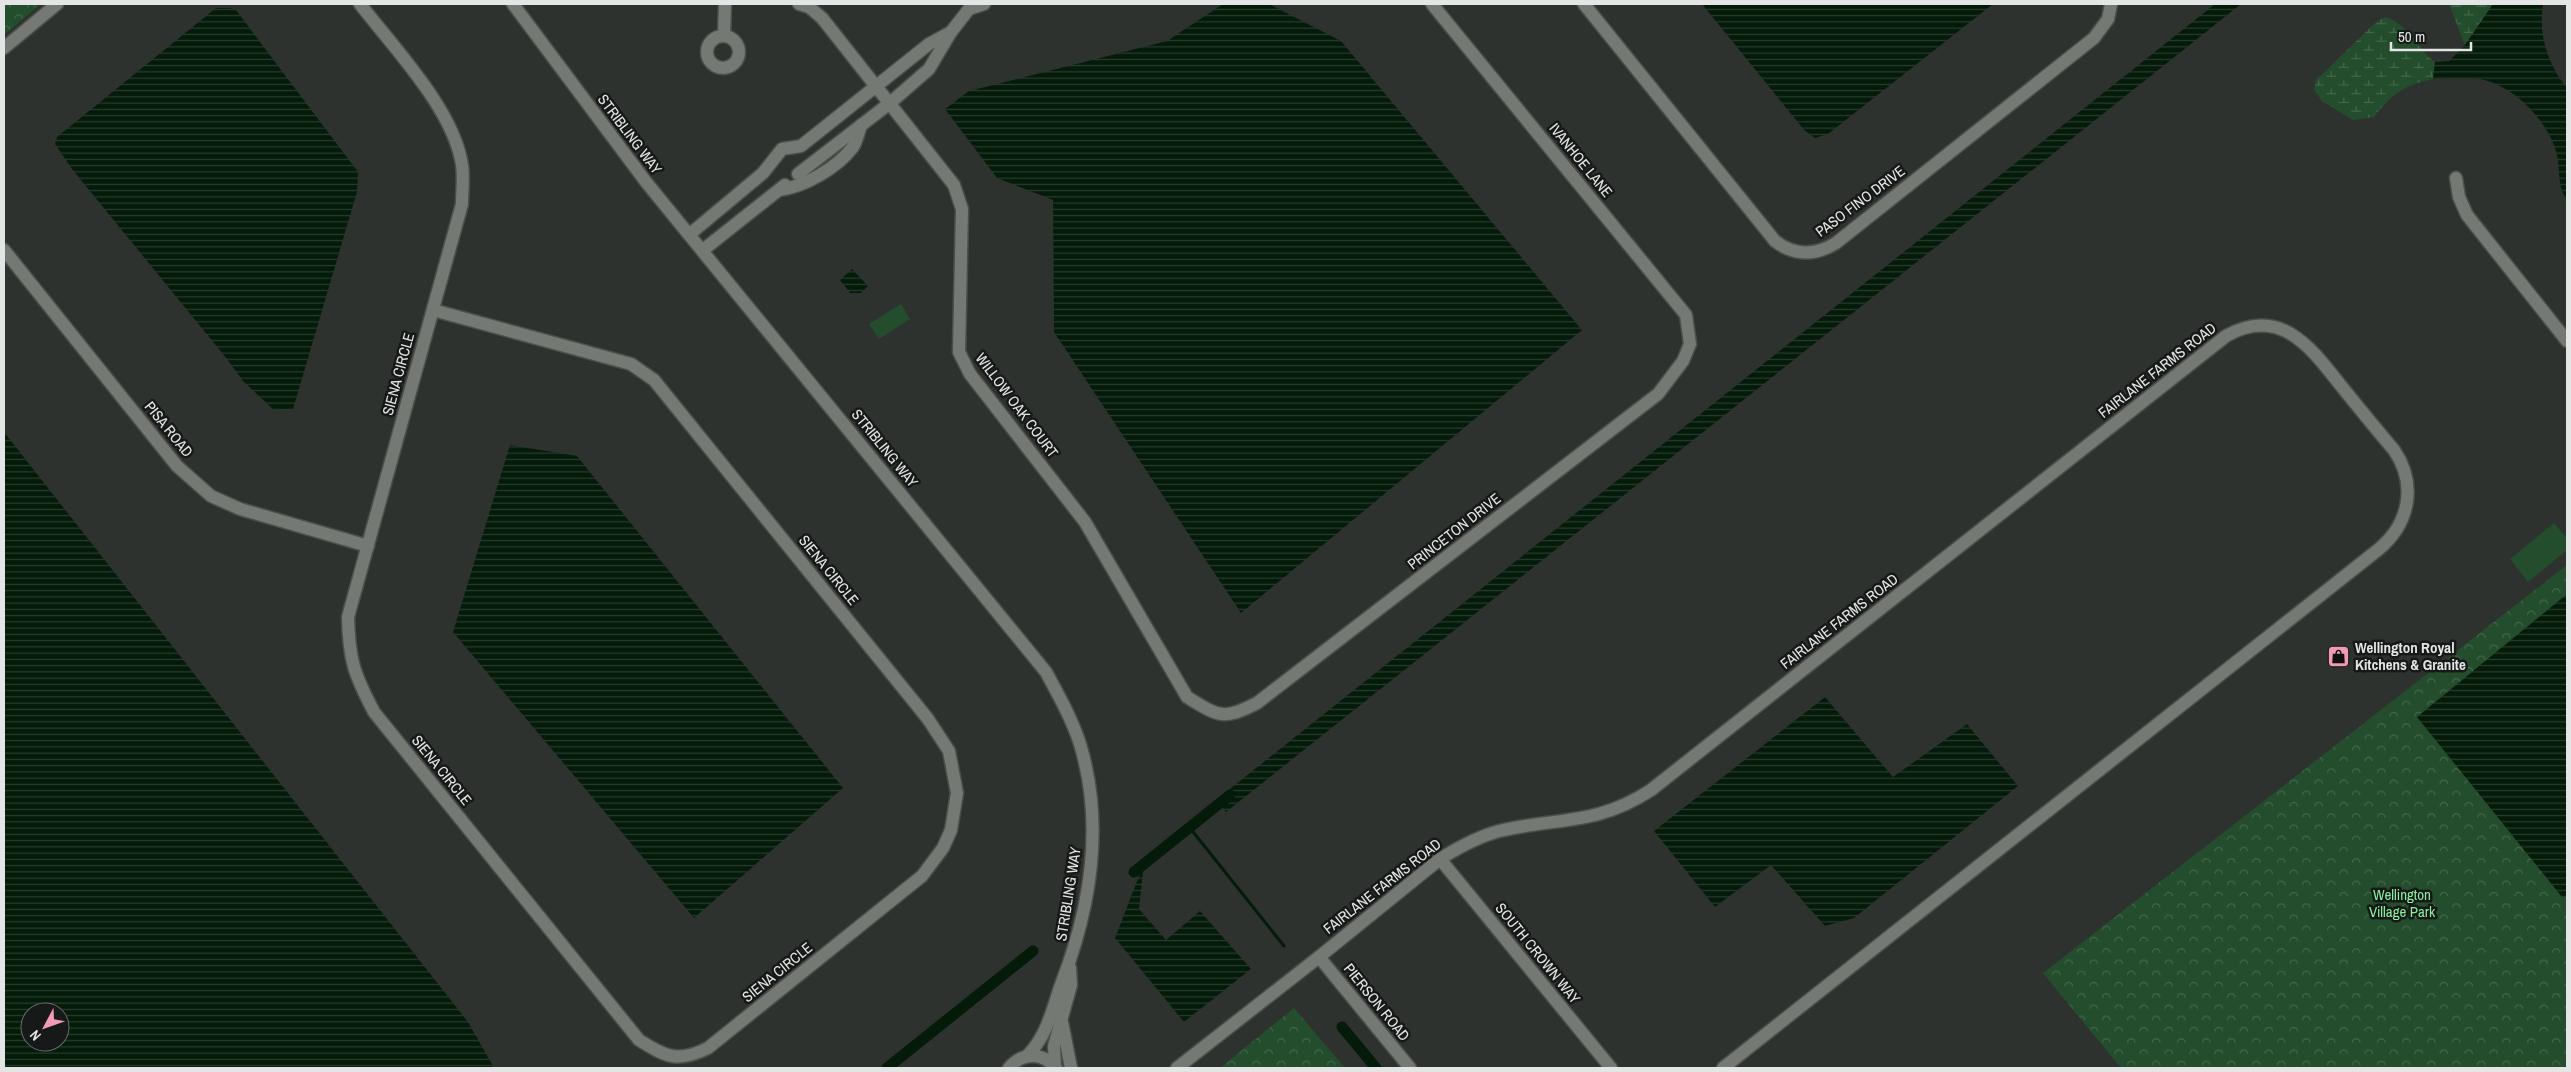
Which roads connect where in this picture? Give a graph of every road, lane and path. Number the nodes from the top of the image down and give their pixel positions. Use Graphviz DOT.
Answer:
graph roads {
  1 [pos="57,4"];
  2 [pos="360,4"];
  3 [pos="513,4"];
  4 [pos="725,4"];
  5 [pos="799,4"];
  6 [pos="984,4"];
  7 [pos="1432,4"];
  8 [pos="1584,4"];
  9 [pos="2111,4"];
  10 [pos="951,32"];
  11 [pos="724,36"];
  12 [pos="4,48"];
  13 [pos="877,87"];
  14 [pos="890,103"];
  15 [pos="862,125"];
  16 [pos="795,147"];
  17 [pos="810,164"];
  18 [pos="818,176"];
  19 [pos="2456,178"];
  20 [pos="779,190"];
  21 [pos="690,234"];
  22 [pos="4,250"];
  23 [pos="703,250"];
  24 [pos="433,310"];
  25 [pos="2567,340"];
  26 [pos="1690,344"];
  27 [pos="368,546"];
  28 [pos="1216,714"];
  29 [pos="1440,859"];
  30 [pos="1319,957"];
  31 [pos="1070,966"];
  32 [pos="1062,1016"];
  33 [pos="1027,1056"];
  34 [pos="1009,1068"];
  35 [pos="1056,1068"];
  36 [pos="1071,1068"];
  37 [pos="1177,1068"];
  38 [pos="1410,1068"];
  39 [pos="1611,1068"];
  40 [pos="1724,1068"];
  1 -- 12 [label="street"];
  2 -- 24 [label="street, SIENA CIRCLE"];
  3 -- 21 [label="street, STRIBLING WAY"];
  4 -- 11 [label="street"];
  5 -- 13 [label="street, WILLOW OAK COURT"];
  6 -- 10 [label="street"];
  7 -- 26 [label="street, IVANHOE LANE"];
  8 -- 9 [label="street, PASO FINO DRIVE"];
  10 -- 13 [label="street"];
  10 -- 14 [label="street"];
  13 -- 14 [label="street, WILLOW OAK COURT"];
  13 -- 16 [label="street"];
  14 -- 15 [label="street"];
  14 -- 28 [label="street, WILLOW OAK COURT"];
  15 -- 17 [label="street"];
  15 -- 18 [label="street"];
  16 -- 17 [label="street"];
  16 -- 21 [label="street"];
  17 -- 18 [label="street"];
  17 -- 20 [label="street"];
  18 -- 20 [label="street"];
  19 -- 25 [label="street"];
  20 -- 23 [label="street"];
  21 -- 23 [label="street, STRIBLING WAY"];
  22 -- 27 [label="street, PISA ROAD"];
  23 -- 31 [label="street, STRIBLING WAY"];
  24 -- 27 [label="street, SIENA CIRCLE"];
  24 -- 27 [label="street, SIENA CIRCLE"];
  26 -- 28 [label="street, PRINCETON DRIVE"];
  29 -- 30 [label="street, FAIRLANE FARMS ROAD"];
  29 -- 39 [label="street, SOUTH CROWN WAY"];
  29 -- 40 [label="street, FAIRLANE FARMS ROAD"];
  30 -- 37 [label="street, FAIRLANE FARMS ROAD"];
  30 -- 38 [label="street, PIERSON ROAD"];
  31 -- 32 [label="street, STRIBLING WAY"];
  31 -- 33 [label="street, STRIBLING WAY"];
  32 -- 35 [label="street, STRIBLING WAY"];
  32 -- 36 [label="street"];
  33 -- 34 [label="street, STRIBLING WAY"];
  33 -- 35 [label="street"];
}
